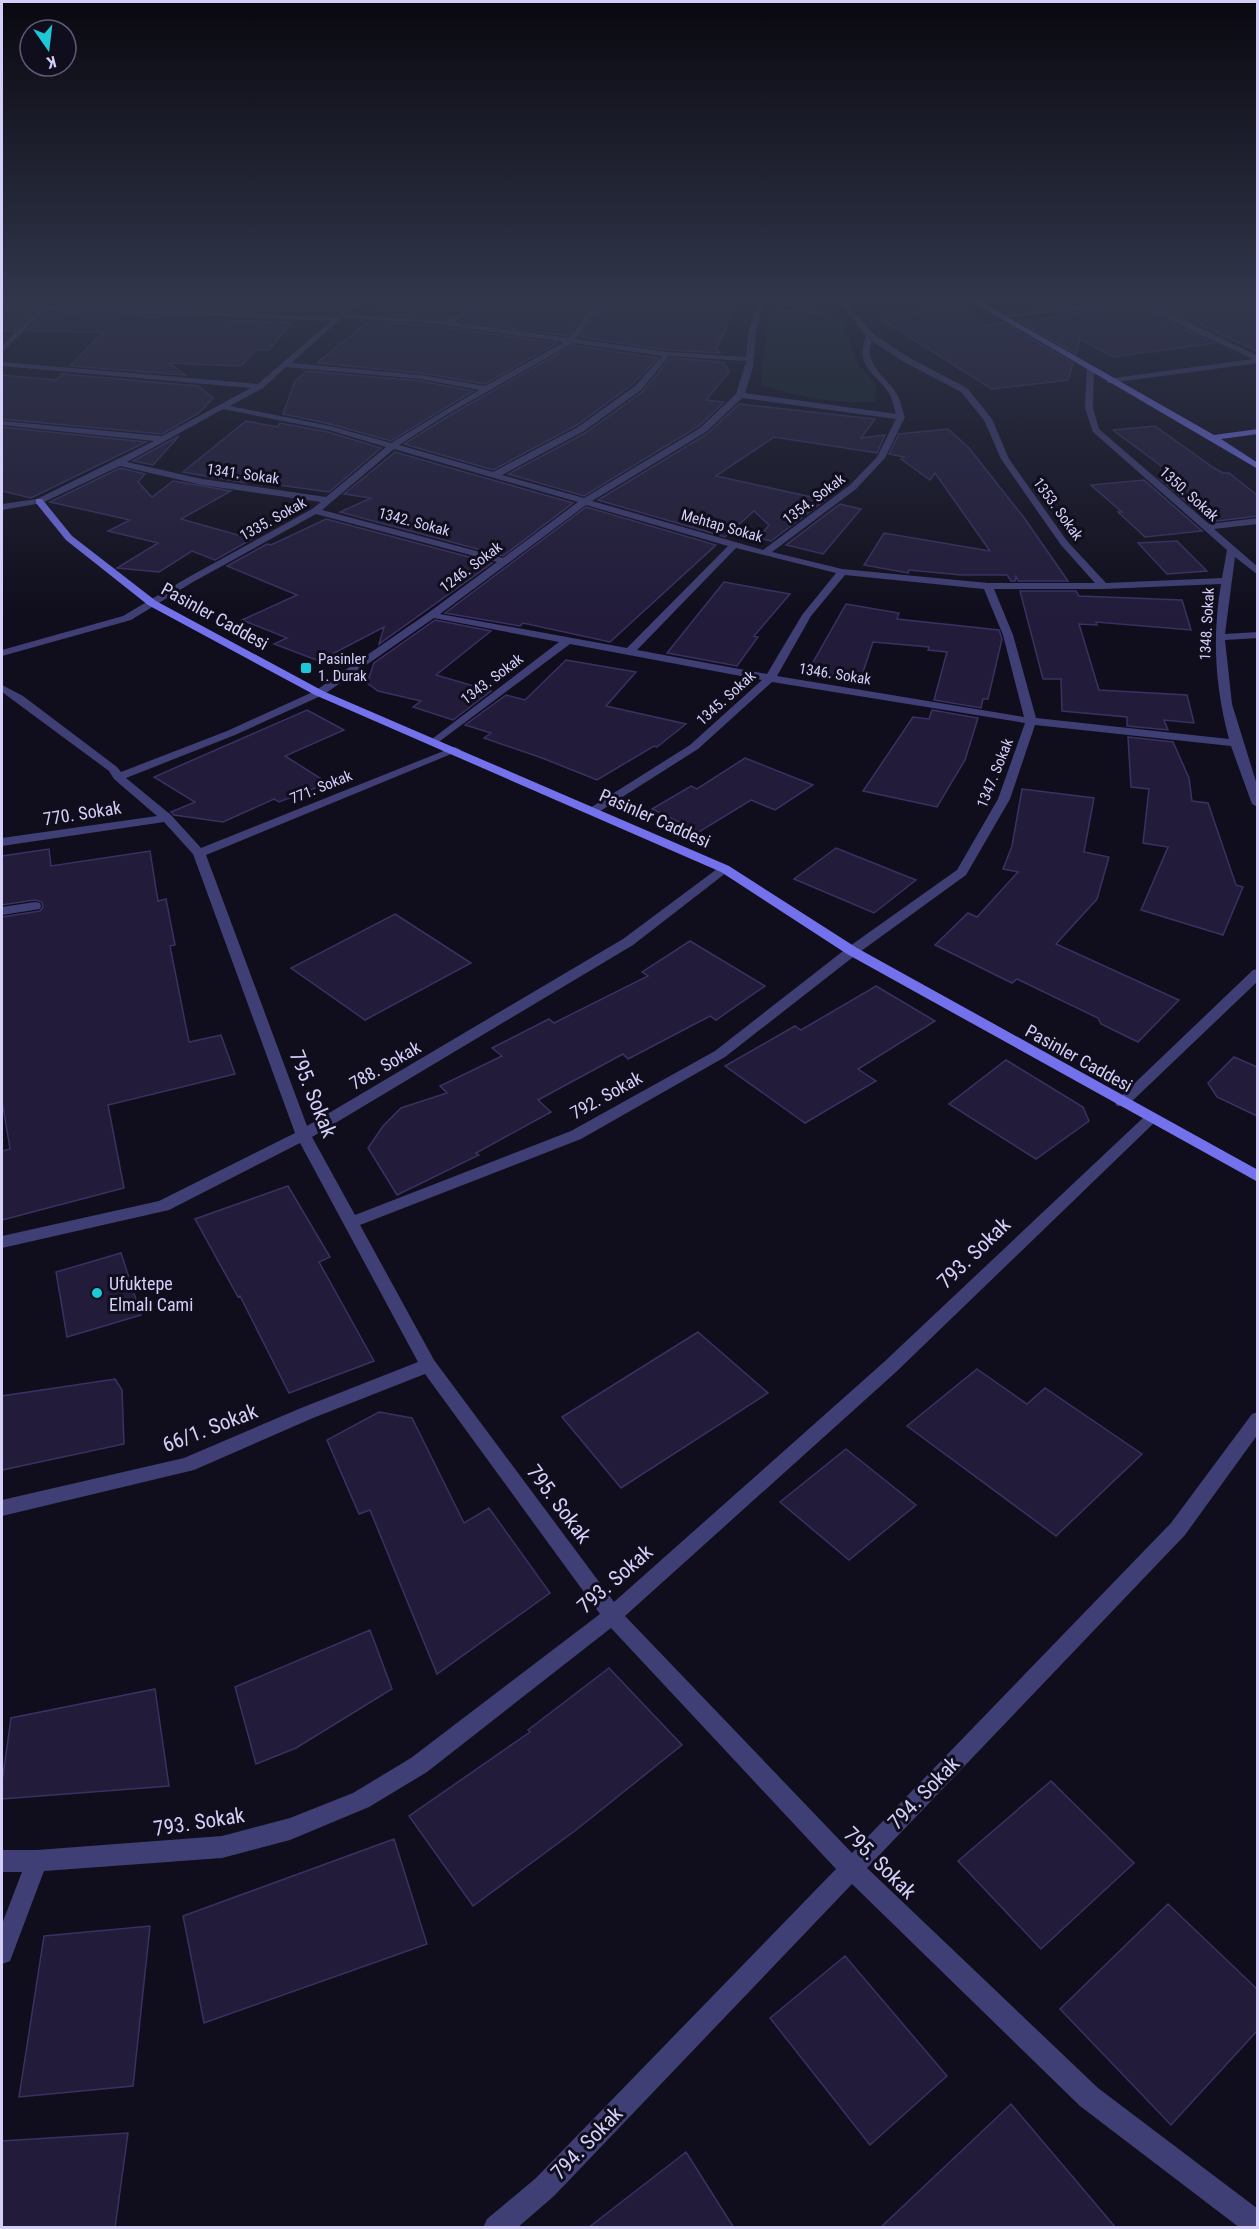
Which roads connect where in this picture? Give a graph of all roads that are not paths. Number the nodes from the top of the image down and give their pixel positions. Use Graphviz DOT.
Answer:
graph roads {
  1 [pos="226,405"];
  2 [pos="458,405"];
  3 [pos="614,405"];
  4 [pos="729,405"];
  5 [pos="813,405"];
  6 [pos="897,405"];
  7 [pos="976,405"];
  8 [pos="1089,405"];
  9 [pos="1153,405"];
  10 [pos="223,407"];
  11 [pos="901,417"];
  12 [pos="2,423"];
  13 [pos="1257,431"];
  14 [pos="1213,438"];
  15 [pos="164,439"];
  16 [pos="392,446"];
  17 [pos="119,464"];
  18 [pos="1257,467"];
  19 [pos="494,476"];
  20 [pos="328,500"];
  21 [pos="39,501"];
  22 [pos="584,502"];
  23 [pos="2,507"];
  24 [pos="315,511"];
  25 [pos="1257,521"];
  26 [pos="1205,527"];
  27 [pos="734,545"];
  28 [pos="1233,550"];
  29 [pos="764,554"];
  30 [pos="505,561"];
  31 [pos="842,572"];
  32 [pos="1257,572"];
  33 [pos="1226,581"];
  34 [pos="988,586"];
  35 [pos="1103,586"];
  36 [pos="152,603"];
  37 [pos="432,615"];
  38 [pos="1257,635"];
  39 [pos="1221,638"];
  40 [pos="567,641"];
  41 [pos="629,652"];
  42 [pos="2,653"];
  43 [pos="770,678"];
  44 [pos="2,688"];
  45 [pos="319,693"];
  46 [pos="1031,721"];
  47 [pos="436,741"];
  48 [pos="1235,742"];
  49 [pos="455,750"];
  50 [pos="118,777"];
  51 [pos="1257,804"];
  52 [pos="594,811"];
  53 [pos="167,818"];
  54 [pos="2,842"];
  55 [pos="199,853"];
  56 [pos="725,869"];
  57 [pos="35,906"];
  58 [pos="2,911"];
  59 [pos="852,951"];
  60 [pos="1257,973"];
  61 [pos="1122,1103"];
  62 [pos="1150,1119"];
  63 [pos="303,1136"];
  64 [pos="1257,1177"];
  65 [pos="350,1223"];
  66 [pos="2,1242"];
  67 [pos="428,1365"];
  68 [pos="1257,1419"];
  69 [pos="2,1508"];
  70 [pos="613,1615"];
  71 [pos="2,1861"];
  72 [pos="37,1862"];
  73 [pos="852,1869"];
  74 [pos="2,1953"];
  75 [pos="1257,2225"];
  76 [pos="496,2228"];
  1 -- 10 [label="street"];
  2 -- 16 [label="street, 1335. Sokak"];
  3 -- 19 [label="street"];
  4 -- 22 [label="street, 1246. Sokak"];
  5 -- 11 [label="street"];
  6 -- 11 [label="street"];
  7 -- 35 [label="street, 1353. Sokak"];
  8 -- 26 [label="street, 1350. Sokak"];
  9 -- 14 [label="street"];
  10 -- 15 [label="street"];
  10 -- 16 [label="street, Mehtap Sokak"];
  11 -- 29 [label="street, 1354. Sokak"];
  12 -- 15 [label="street"];
  13 -- 14 [label="street"];
  14 -- 18 [label="street"];
  15 -- 17 [label="street"];
  16 -- 19 [label="street, Mehtap Sokak"];
  16 -- 20 [label="street, 1335. Sokak"];
  17 -- 20 [label="street, 1341. Sokak"];
  17 -- 21 [label="street"];
  19 -- 22 [label="street, Mehtap Sokak"];
  20 -- 24 [label="street, 1335. Sokak"];
  21 -- 23 [label="street"];
  21 -- 36 [label="street, Pasinler Caddesi"];
  22 -- 27 [label="street, Mehtap Sokak"];
  22 -- 30 [label="street, 1246. Sokak"];
  24 -- 30 [label="street, 1342. Sokak"];
  24 -- 36 [label="street, 1335. Sokak"];
  25 -- 26 [label="street"];
  26 -- 28 [label="street, 1350. Sokak"];
  27 -- 29 [label="street, Mehtap Sokak"];
  27 -- 41 [label="street"];
  28 -- 32 [label="street, 1350. Sokak"];
  28 -- 33 [label="street, 1348. Sokak"];
  29 -- 31 [label="street, Mehtap Sokak"];
  30 -- 37 [label="street, 1246. Sokak"];
  31 -- 34 [label="street, Mehtap Sokak"];
  31 -- 43 [label="street, 1345. Sokak"];
  33 -- 35 [label="street, Mehtap Sokak"];
  33 -- 39 [label="street, 1348. Sokak"];
  34 -- 35 [label="street, Mehtap Sokak"];
  34 -- 46 [label="street, 1347. Sokak"];
  36 -- 42 [label="street, 1335. Sokak"];
  36 -- 45 [label="street, Pasinler Caddesi"];
  37 -- 40 [label="street, 1346. Sokak"];
  37 -- 45 [label="street, 1246. Sokak"];
  38 -- 39 [label="street"];
  39 -- 48 [label="street, 1348. Sokak"];
  40 -- 41 [label="street, 1346. Sokak"];
  40 -- 47 [label="street, 1343. Sokak"];
  41 -- 43 [label="street, 1346. Sokak"];
  43 -- 46 [label="street, 1346. Sokak"];
  43 -- 52 [label="street, 1345. Sokak"];
  44 -- 50 [label="street, 795. Sokak"];
  45 -- 47 [label="street, Pasinler Caddesi"];
  45 -- 50 [label="street, 1246. Sokak"];
  46 -- 48 [label="street, 1346. Sokak"];
  46 -- 59 [label="street, 1347. Sokak"];
  47 -- 49 [label="street, Pasinler Caddesi"];
  48 -- 51 [label="street, 1348. Sokak"];
  49 -- 52 [label="street, Pasinler Caddesi"];
  49 -- 55 [label="street, 771. Sokak"];
  50 -- 53 [label="street, 795. Sokak"];
  52 -- 56 [label="street, Pasinler Caddesi"];
  53 -- 54 [label="street, 770. Sokak"];
  53 -- 55 [label="street, 795. Sokak"];
  55 -- 63 [label="street, 795. Sokak"];
  56 -- 59 [label="street, Pasinler Caddesi"];
  56 -- 63 [label="street, 788. Sokak"];
  57 -- 58 [label="street"];
  59 -- 61 [label="street, Pasinler Caddesi"];
  59 -- 65 [label="street, 792. Sokak"];
  60 -- 61 [label="street"];
  61 -- 62 [label="street, Pasinler Caddesi"];
  62 -- 64 [label="street, Pasinler Caddesi"];
  62 -- 70 [label="street, 793. Sokak"];
  63 -- 65 [label="street, 795. Sokak"];
  63 -- 66 [label="street, 788. Sokak"];
  65 -- 67 [label="street, 795. Sokak"];
  67 -- 69 [label="street, 66/1. Sokak"];
  67 -- 70 [label="street, 795. Sokak"];
  68 -- 73 [label="street, 794. Sokak"];
  70 -- 72 [label="street, 793. Sokak"];
  70 -- 73 [label="street, 795. Sokak"];
  71 -- 72 [label="street, 793. Sokak"];
  72 -- 74 [label="street"];
  73 -- 75 [label="street, 795. Sokak"];
  73 -- 76 [label="street, 794. Sokak"];
}
